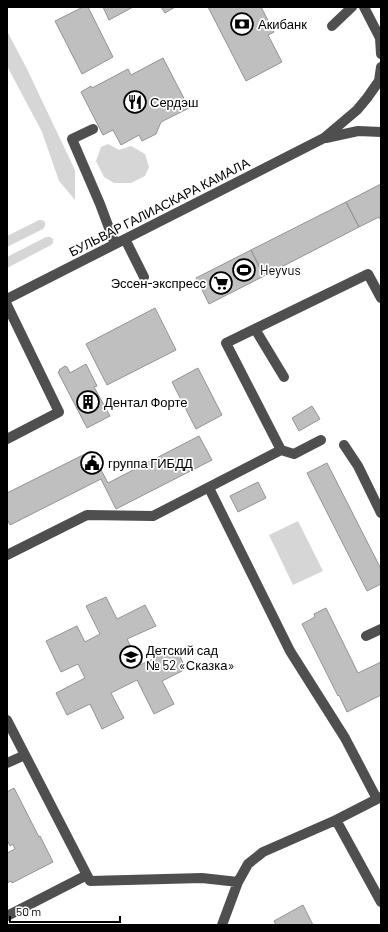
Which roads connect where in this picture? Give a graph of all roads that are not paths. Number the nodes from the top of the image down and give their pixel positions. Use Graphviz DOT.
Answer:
graph roads {
  1 [pos="352,7"];
  2 [pos="364,7"];
  3 [pos="332,26"];
  4 [pos="380,39"];
  5 [pos="381,54"];
  6 [pos="381,68"];
  7 [pos="93,129"];
  8 [pos="381,132"];
  9 [pos="324,138"];
  10 [pos="125,239"];
  11 [pos="115,244"];
  12 [pos="144,277"];
  13 [pos="380,295"];
  14 [pos="7,299"];
  15 [pos="7,305"];
  16 [pos="255,329"];
  17 [pos="284,377"];
  18 [pos="7,439"];
  19 [pos="321,440"];
  20 [pos="344,444"];
  21 [pos="281,450"];
  22 [pos="209,488"];
  23 [pos="381,513"];
  24 [pos="7,555"];
  25 [pos="381,629"];
  26 [pos="366,636"];
  27 [pos="7,720"];
  28 [pos="25,755"];
  29 [pos="7,764"];
  30 [pos="379,798"];
  31 [pos="336,820"];
  32 [pos="87,875"];
  33 [pos="238,882"];
  34 [pos="381,902"];
  35 [pos="7,916"];
  36 [pos="222,925"];
  1 -- 3 [label="street"];
  2 -- 4 [label="street"];
  4 -- 5 [label="street"];
  6 -- 9 [label="street"];
  7 -- 11 [label="street"];
  8 -- 9 [label="street"];
  9 -- 10 [label="street, БУЛЬВАР ГАЛИАСКАРА КАМАЛА"];
  10 -- 11 [label="street, БУЛЬВАР ГАЛИАСКАРА КАМАЛА"];
  10 -- 12 [label="street"];
  11 -- 14 [label="street, БУЛЬВАР ГАЛИАСКАРА КАМАЛА"];
  13 -- 16 [label="street"];
  15 -- 18 [label="street"];
  16 -- 17 [label="street"];
  16 -- 21 [label="street"];
  19 -- 21 [label="street"];
  20 -- 23 [label="street"];
  21 -- 22 [label="street"];
  22 -- 24 [label="street"];
  22 -- 30 [label="street"];
  25 -- 26 [label="street"];
  27 -- 28 [label="street"];
  28 -- 29 [label="street"];
  28 -- 32 [label="street"];
  30 -- 31 [label="street"];
  31 -- 33 [label="street"];
  31 -- 34 [label="street"];
  32 -- 33 [label="street"];
  32 -- 35 [label="street"];
  33 -- 36 [label="street"];
}
